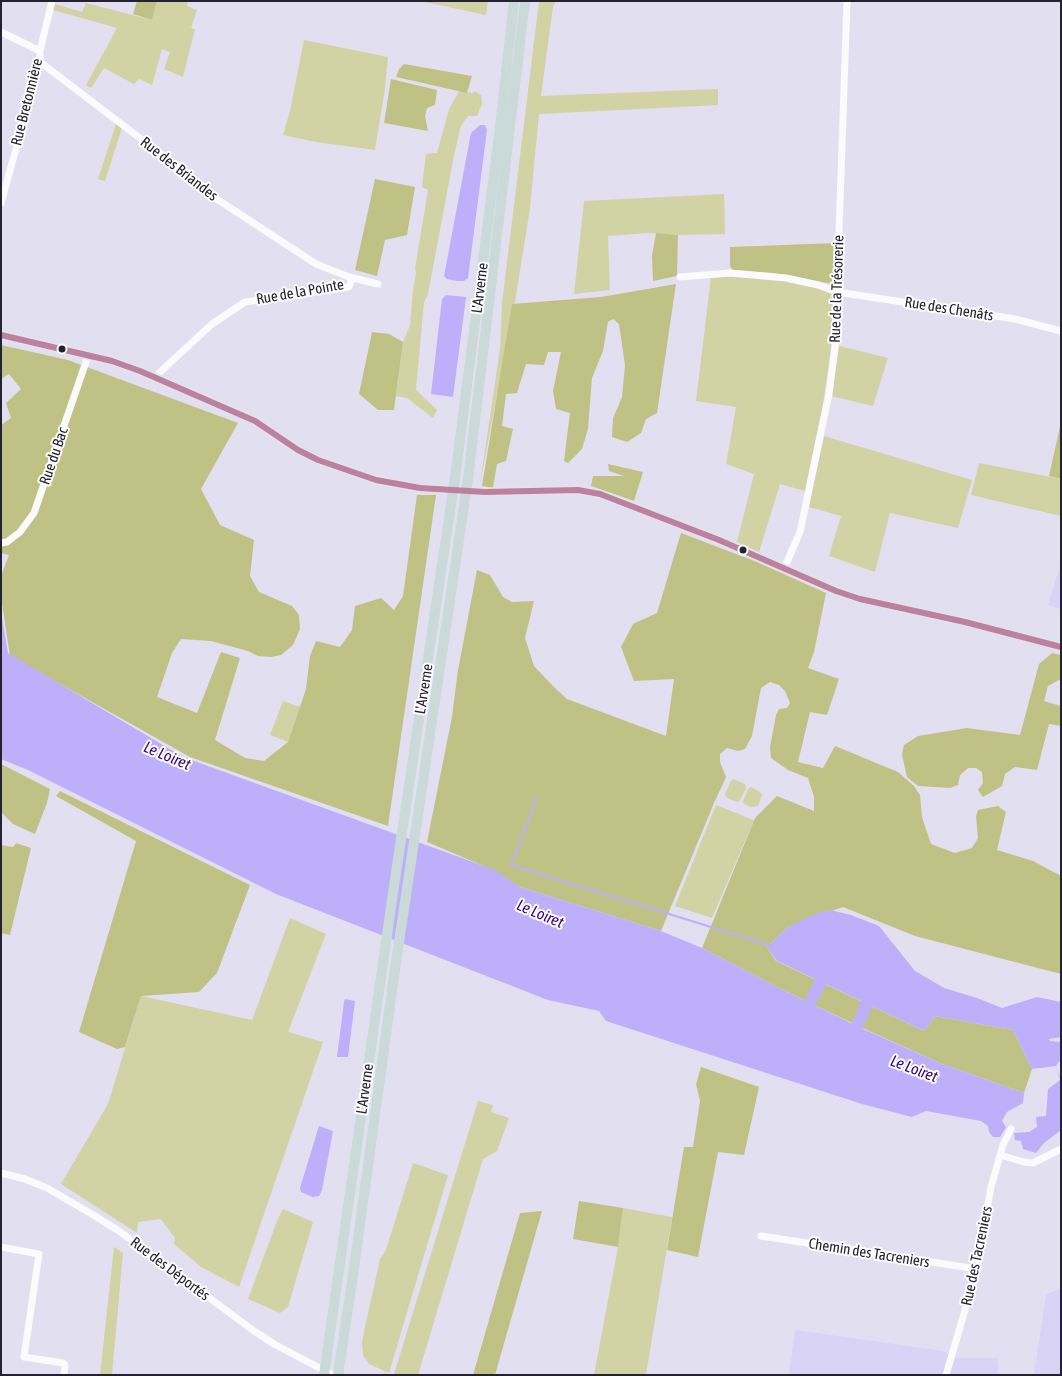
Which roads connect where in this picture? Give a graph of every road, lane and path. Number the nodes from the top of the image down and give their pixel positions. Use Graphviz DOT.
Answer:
graph roads {
  1 [pos="52,1"];
  2 [pos="514,1"];
  3 [pos="525,1"];
  4 [pos="846,1"];
  5 [pos="1,32"];
  6 [pos="40,51"];
  7 [pos="40,62"];
  8 [pos="1,203"];
  9 [pos="680,276"];
  10 [pos="352,278"];
  11 [pos="378,284"];
  12 [pos="837,292"];
  13 [pos="1061,331"];
  14 [pos="1,335"];
  15 [pos="88,356"];
  16 [pos="157,378"];
  17 [pos="1,543"];
  18 [pos="784,569"];
  19 [pos="1061,647"];
  20 [pos="1011,1128"];
  21 [pos="1061,1149"];
  22 [pos="1000,1155"];
  23 [pos="1,1173"];
  24 [pos="761,1236"];
  25 [pos="1,1247"];
  26 [pos="977,1269"];
  27 [pos="64,1375"];
  28 [pos="324,1375"];
  29 [pos="333,1375"];
  30 [pos="338,1375"];
  31 [pos="946,1375"];
  1 -- 6 [label="street, Rue Bretonnière"];
  2 -- 28 [label="highway, L'Arverne"];
  3 -- 30 [label="highway, L'Arverne"];
  4 -- 12 [label="street, Rue de la Trésorerie"];
  5 -- 6 [label="street"];
  6 -- 7 [label="street, Rue Bretonnière"];
  7 -- 8 [label="street, Rue Bretonnière"];
  7 -- 10 [label="street, Rue des Briandes"];
  9 -- 12 [label="street"];
  10 -- 11 [label="street, Rue de la Pointe"];
  10 -- 16 [label="street, Rue de la Pointe"];
  12 -- 13 [label="street, Rue des Chenâts"];
  12 -- 18 [label="street, Rue de la Trésorerie"];
  14 -- 15 [label="main road"];
  15 -- 16 [label="main road"];
  15 -- 17 [label="street, Rue du Bac"];
  16 -- 18 [label="main road"];
  18 -- 19 [label="main road"];
  20 -- 22 [label="street, Rue des Tacreniers"];
  21 -- 22 [label="street"];
  22 -- 26 [label="street, Rue des Tacreniers"];
  23 -- 29 [label="street, Rue des Déportés"];
  24 -- 26 [label="street, Chemin des Tacreniers"];
  25 -- 27 [label="street"];
  26 -- 31 [label="street, Rue des Tacreniers"];
}
